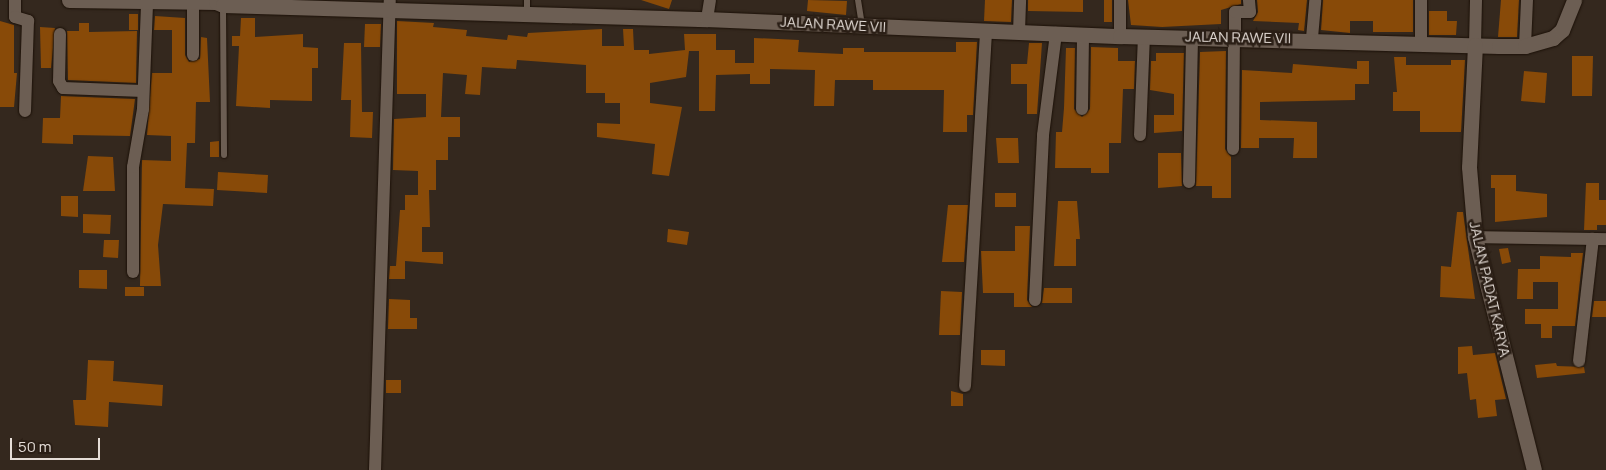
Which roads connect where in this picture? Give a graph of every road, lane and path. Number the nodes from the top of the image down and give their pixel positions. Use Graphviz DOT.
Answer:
graph roads {
  1 [pos="15,0"];
  2 [pos="69,0"];
  3 [pos="710,0"];
  4 [pos="858,0"];
  5 [pos="1020,0"];
  6 [pos="1120,0"];
  7 [pos="1249,0"];
  8 [pos="1315,0"];
  9 [pos="1421,0"];
  10 [pos="1476,0"];
  11 [pos="1527,0"];
  12 [pos="1574,0"];
  13 [pos="218,2"];
  14 [pos="146,3"];
  15 [pos="280,3"];
  16 [pos="193,4"];
  17 [pos="390,5"];
  18 [pos="527,7"];
  19 [pos="707,18"];
  20 [pos="862,26"];
  21 [pos="986,31"];
  22 [pos="1019,32"];
  23 [pos="1056,33"];
  24 [pos="60,34"];
  25 [pos="1083,34"];
  26 [pos="1120,36"];
  27 [pos="1144,36"];
  28 [pos="1192,36"];
  29 [pos="1234,37"];
  30 [pos="1312,38"];
  31 [pos="1421,43"];
  32 [pos="1475,45"];
  33 [pos="1525,46"];
  34 [pos="193,55"];
  35 [pos="143,91"];
  36 [pos="1082,109"];
  37 [pos="25,111"];
  38 [pos="1140,135"];
  39 [pos="1232,149"];
  40 [pos="224,155"];
  41 [pos="1189,182"];
  42 [pos="1475,237"];
  43 [pos="1600,239"];
  44 [pos="133,272"];
  45 [pos="1035,300"];
  46 [pos="1579,361"];
  47 [pos="965,386"];
  48 [pos="375,470"];
  49 [pos="1534,470"];
  1 -- 37 [label="street"];
  2 -- 14 [label="main road, JALAN RAWE VII"];
  3 -- 19 [label="street"];
  4 -- 20 [label="lane"];
  5 -- 22 [label="street"];
  6 -- 26 [label="street"];
  7 -- 29 [label="street"];
  8 -- 30 [label="street"];
  9 -- 31 [label="street"];
  10 -- 32 [label="street"];
  11 -- 33 [label="street"];
  12 -- 33 [label="main road, JALAN RAWE VII"];
  13 -- 15 [label="main road, JALAN RAWE VII"];
  13 -- 16 [label="main road, JALAN RAWE VII"];
  13 -- 40 [label="lane"];
  14 -- 16 [label="main road, JALAN RAWE VII"];
  14 -- 35 [label="street"];
  15 -- 17 [label="main road, JALAN RAWE VII"];
  16 -- 34 [label="street"];
  17 -- 18 [label="main road, JALAN RAWE VII"];
  17 -- 48 [label="street"];
  18 -- 19 [label="main road, JALAN RAWE VII"];
  19 -- 20 [label="main road, JALAN RAWE VII"];
  20 -- 21 [label="main road, JALAN RAWE VII"];
  21 -- 22 [label="main road, JALAN RAWE VII"];
  21 -- 47 [label="street"];
  22 -- 23 [label="main road, JALAN RAWE VII"];
  23 -- 25 [label="main road, JALAN RAWE VII"];
  23 -- 45 [label="street"];
  24 -- 35 [label="street"];
  25 -- 26 [label="main road, JALAN RAWE VII"];
  25 -- 36 [label="street"];
  26 -- 27 [label="main road, JALAN RAWE VII"];
  27 -- 28 [label="main road, JALAN RAWE VII"];
  27 -- 38 [label="street"];
  28 -- 29 [label="main road, JALAN RAWE VII"];
  28 -- 41 [label="street"];
  29 -- 30 [label="main road, JALAN RAWE VII"];
  29 -- 39 [label="street"];
  30 -- 31 [label="main road, JALAN RAWE VII"];
  31 -- 32 [label="main road, JALAN RAWE VII"];
  32 -- 33 [label="main road, JALAN RAWE VII"];
  32 -- 42 [label="main road, JALAN PADAT KARYA"];
  35 -- 44 [label="street"];
  42 -- 43 [label="street"];
  42 -- 49 [label="main road, JALAN PADAT KARYA"];
  43 -- 46 [label="street"];
}
